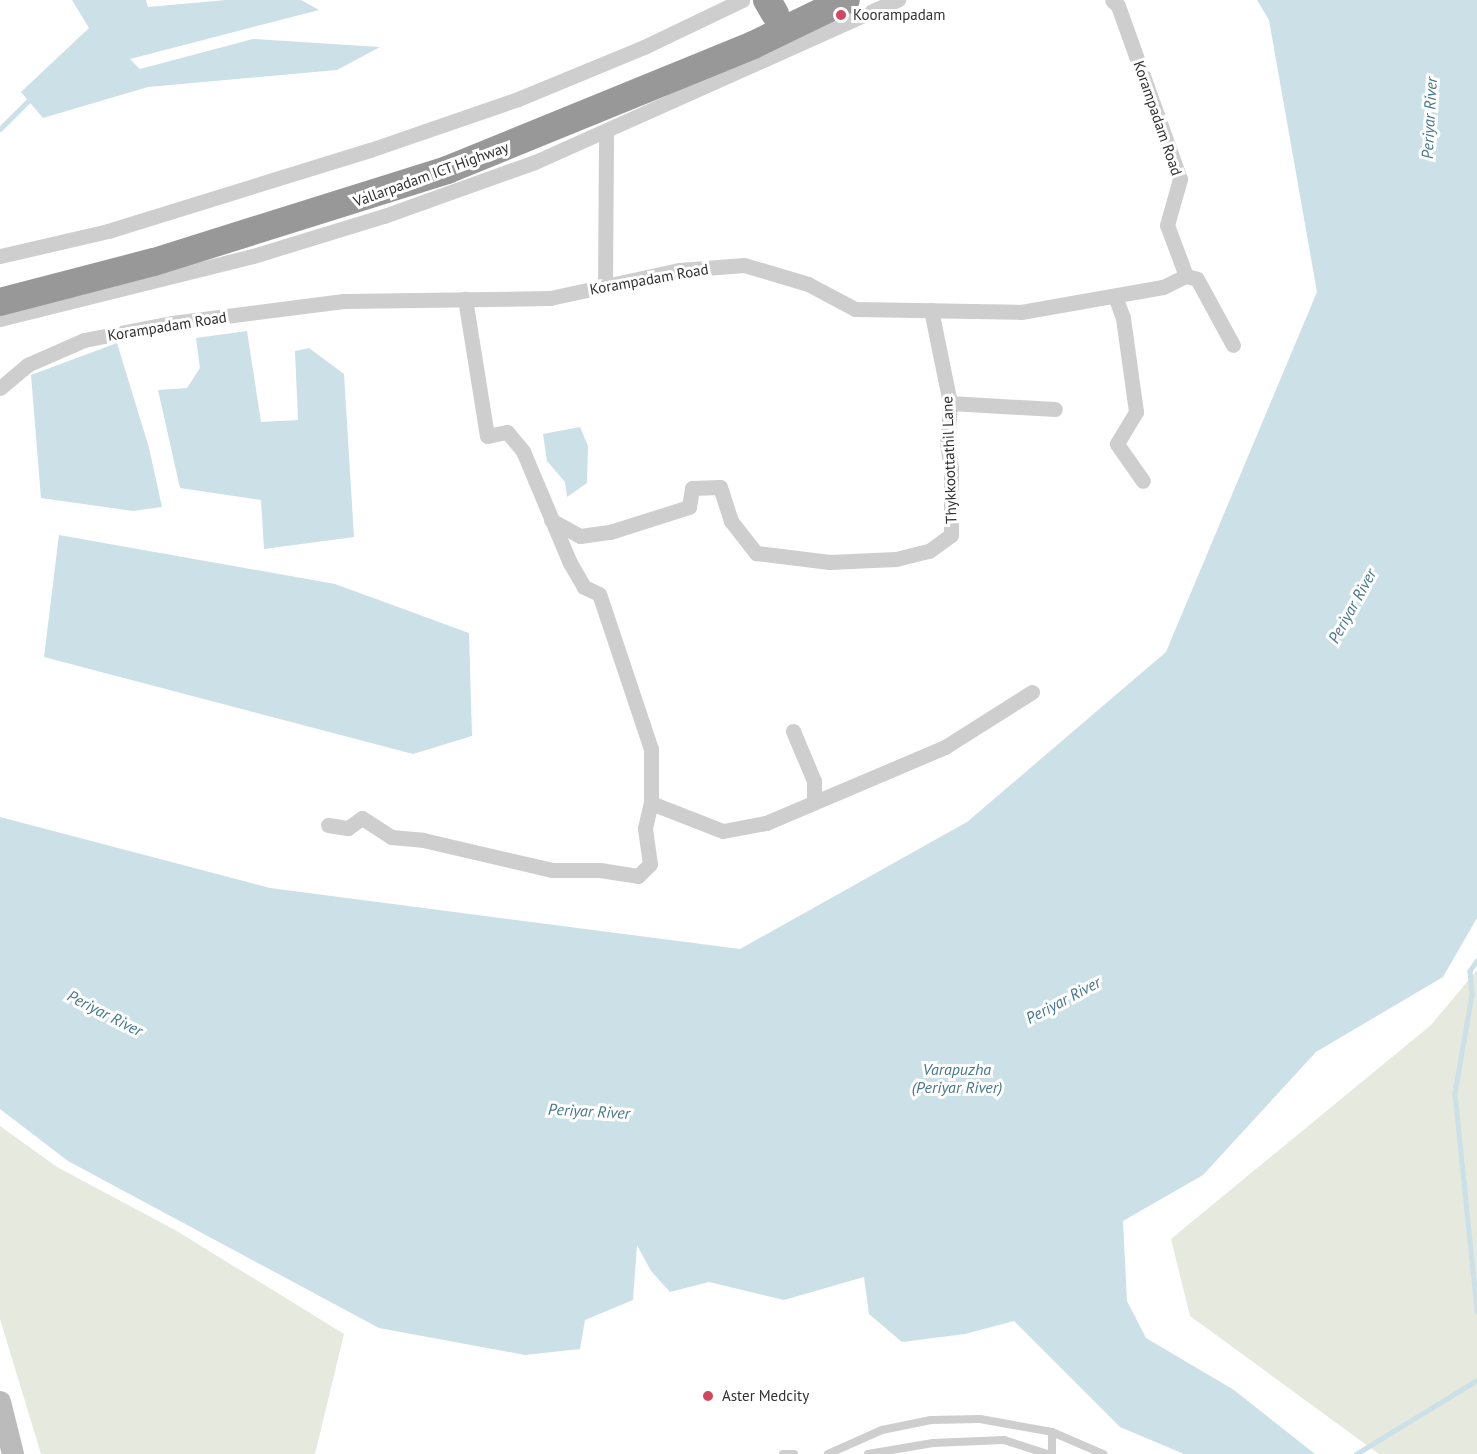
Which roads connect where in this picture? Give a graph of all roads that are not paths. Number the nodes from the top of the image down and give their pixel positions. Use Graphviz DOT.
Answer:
graph roads {
  1 [pos="742,0"];
  2 [pos="803,0"];
  3 [pos="846,0"];
  4 [pos="898,0"];
  5 [pos="1112,0"];
  6 [pos="771,7"];
  7 [pos="758,54"];
  8 [pos="606,131"];
  9 [pos="328,201"];
  10 [pos="0,256"];
  11 [pos="1186,276"];
  12 [pos="0,281"];
  13 [pos="605,286"];
  14 [pos="1115,296"];
  15 [pos="465,299"];
  16 [pos="0,302"];
  17 [pos="931,310"];
  18 [pos="0,319"];
  19 [pos="1233,345"];
  20 [pos="0,388"];
  21 [pos="950,403"];
  22 [pos="1054,409"];
  23 [pos="1143,481"];
  24 [pos="551,520"];
  25 [pos="1032,692"];
  26 [pos="793,731"];
  27 [pos="814,802"];
  28 [pos="651,803"];
  29 [pos="328,825"];
  30 [pos="0,1402"];
  31 [pos="1052,1432"];
  32 [pos="13,1454"];
  33 [pos="783,1454"];
  34 [pos="794,1454"];
  35 [pos="828,1454"];
  36 [pos="868,1454"];
  37 [pos="1047,1454"];
  38 [pos="1052,1454"];
  39 [pos="1103,1454"];
  1 -- 10 [label="street"];
  2 -- 6 [label="highway, Vallarpadam ICT Highway"];
  3 -- 7 [label="highway, Vallarpadam ICT Highway"];
  4 -- 7 [label="street"];
  5 -- 11 [label="street, Korampadam Road"];
  6 -- 9 [label="highway, Vallarpadam ICT Highway"];
  7 -- 8 [label="street"];
  7 -- 9 [label="highway, Vallarpadam ICT Highway"];
  8 -- 13 [label="street"];
  8 -- 18 [label="street"];
  9 -- 12 [label="highway, Vallarpadam ICT Highway"];
  9 -- 16 [label="highway, Vallarpadam ICT Highway"];
  11 -- 14 [label="street, Korampadam Road"];
  11 -- 19 [label="street"];
  13 -- 15 [label="street, Korampadam Road"];
  13 -- 17 [label="street, Korampadam Road"];
  14 -- 17 [label="street, Korampadam Road"];
  14 -- 23 [label="street"];
  15 -- 20 [label="street, Korampadam Road"];
  15 -- 24 [label="street"];
  17 -- 21 [label="street, Thykkoottathil Lane"];
  21 -- 22 [label="street"];
  21 -- 24 [label="street, Thykkoottathil Lane"];
  24 -- 28 [label="street"];
  25 -- 27 [label="street"];
  26 -- 27 [label="street"];
  27 -- 28 [label="street"];
  28 -- 29 [label="street"];
  30 -- 32 [label="main road"];
  31 -- 35 [label="lane"];
  31 -- 38 [label="lane"];
  31 -- 39 [label="lane"];
  33 -- 34 [label="lane"];
  36 -- 37 [label="lane"];
}
